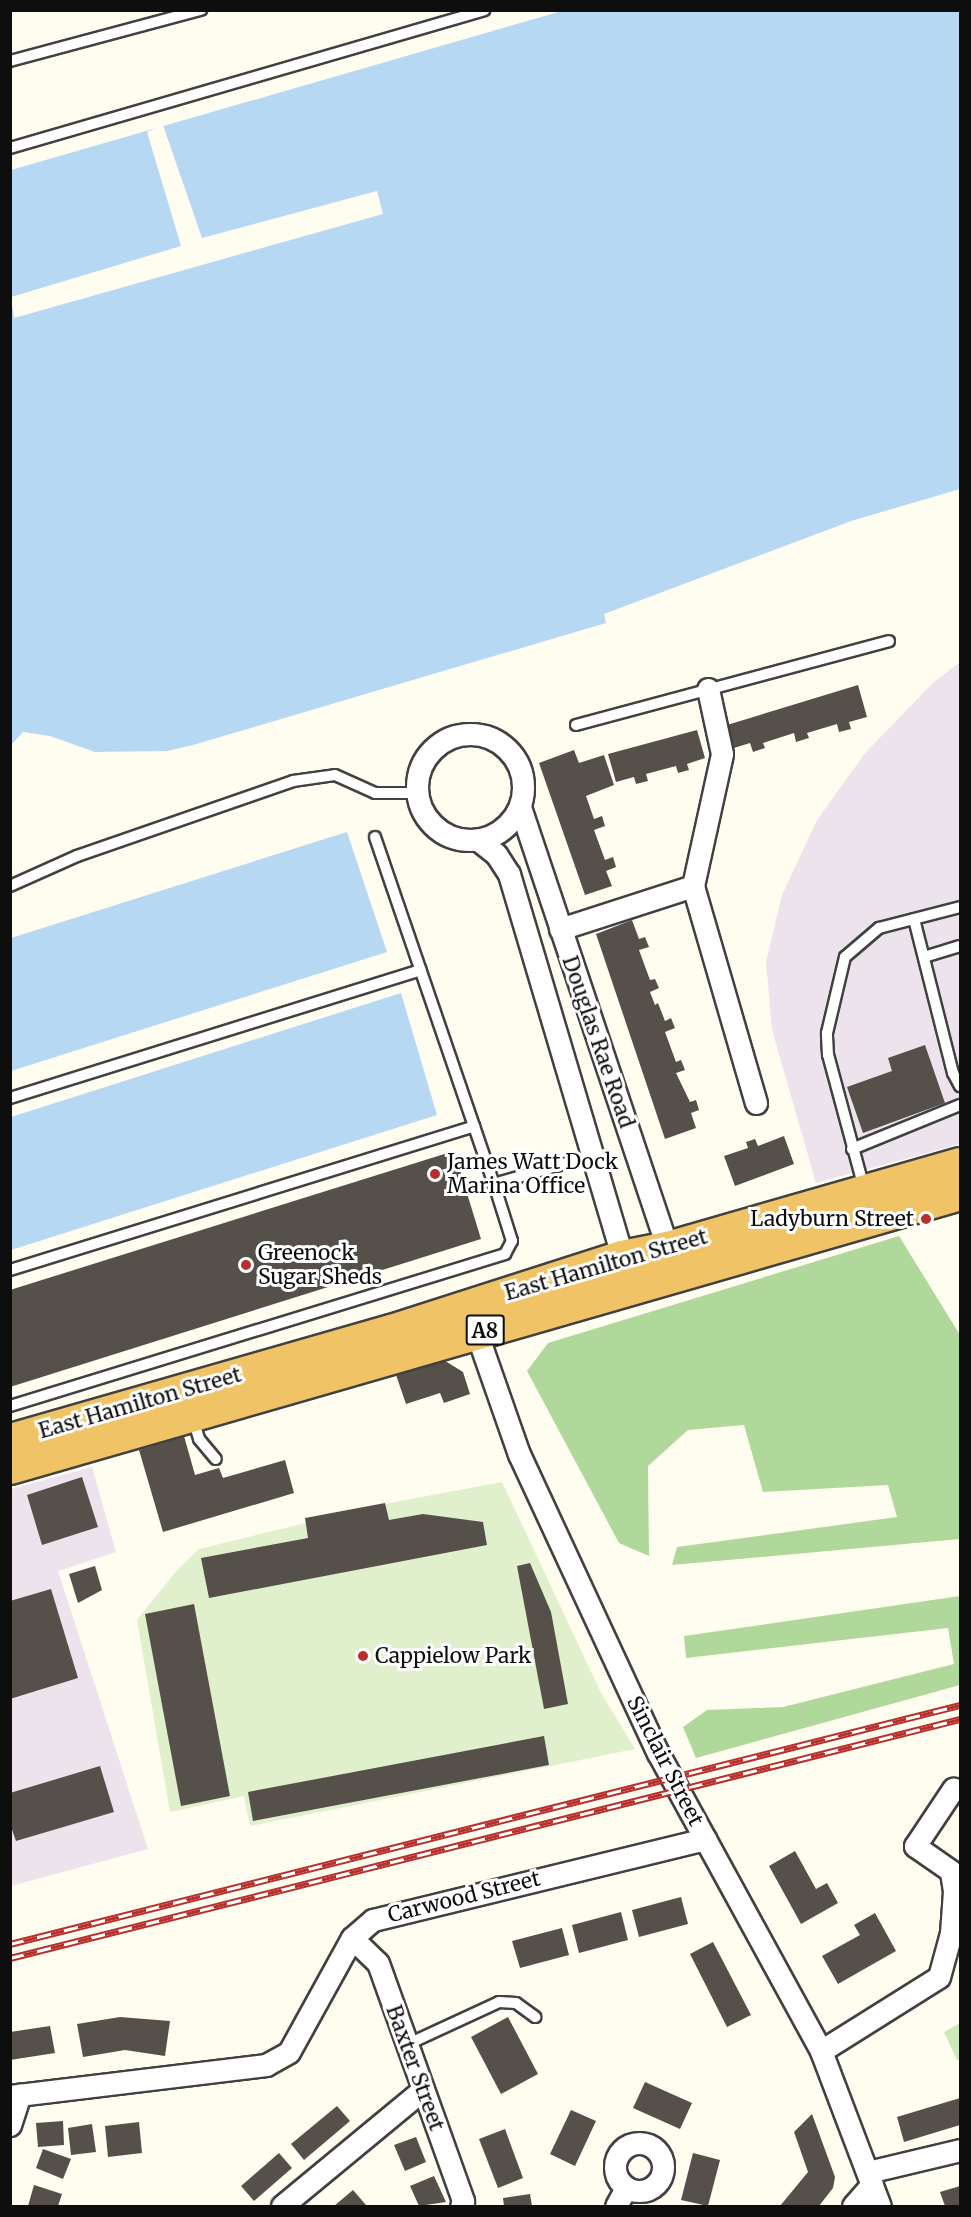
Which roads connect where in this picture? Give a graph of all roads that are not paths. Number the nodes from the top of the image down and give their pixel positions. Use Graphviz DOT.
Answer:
graph roads {
  1 [pos="201,10"];
  2 [pos="484,10"];
  3 [pos="10,62"];
  4 [pos="10,148"];
  5 [pos="889,641"];
  6 [pos="708,689"];
  7 [pos="576,725"];
  8 [pos="417,793"];
  9 [pos="520,807"];
  10 [pos="375,837"];
  11 [pos="478,840"];
  12 [pos="10,886"];
  13 [pos="693,886"];
  14 [pos="960,907"];
  15 [pos="914,919"];
  16 [pos="560,929"];
  17 [pos="960,946"];
  18 [pos="924,957"];
  19 [pos="421,970"];
  20 [pos="960,1086"];
  21 [pos="10,1098"];
  22 [pos="756,1103"];
  23 [pos="960,1106"];
  24 [pos="474,1126"];
  25 [pos="852,1149"];
  26 [pos="591,1155"];
  27 [pos="960,1164"];
  28 [pos="494,1184"];
  29 [pos="960,1193"];
  30 [pos="869,1203"];
  31 [pos="672,1263"];
  32 [pos="10,1270"];
  33 [pos="626,1272"];
  34 [pos="472,1319"];
  35 [pos="10,1406"];
  36 [pos="192,1416"];
  37 [pos="10,1440"];
  38 [pos="52,1441"];
  39 [pos="216,1459"];
  40 [pos="10,1467"];
  41 [pos="953,1789"];
  42 [pos="705,1839"];
  43 [pos="352,1938"];
  44 [pos="535,2017"];
  45 [pos="406,2045"];
  46 [pos="822,2051"];
  47 [pos="422,2090"];
  48 [pos="15,2096"];
  49 [pos="10,2125"];
  50 [pos="960,2150"];
  51 [pos="870,2178"];
  52 [pos="282,2206"];
  53 [pos="461,2206"];
  54 [pos="853,2206"];
  55 [pos="880,2206"];
  1 -- 3 [label="lane"];
  2 -- 4 [label="lane"];
  5 -- 6 [label="lane"];
  6 -- 7 [label="lane"];
  6 -- 13 [label="street"];
  8 -- 9 [label="street"];
  8 -- 11 [label="street"];
  8 -- 12 [label="lane"];
  9 -- 11 [label="street"];
  9 -- 16 [label="street, Douglas Rae Road"];
  10 -- 19 [label="lane"];
  11 -- 26 [label="street, Douglas Rae Road"];
  13 -- 16 [label="street"];
  13 -- 22 [label="street"];
  14 -- 15 [label="lane"];
  15 -- 18 [label="lane"];
  15 -- 25 [label="lane"];
  16 -- 31 [label="street, Douglas Rae Road"];
  17 -- 18 [label="lane"];
  18 -- 20 [label="lane"];
  19 -- 21 [label="lane"];
  19 -- 24 [label="lane"];
  23 -- 25 [label="lane"];
  24 -- 28 [label="lane"];
  24 -- 32 [label="lane"];
  25 -- 30 [label="lane"];
  26 -- 28 [label="lane"];
  26 -- 33 [label="street, Douglas Rae Road"];
  27 -- 30 [label="highway, East Hamilton Street / A8"];
  28 -- 35 [label="lane"];
  29 -- 30 [label="highway, East Hamilton Street / A8"];
  30 -- 31 [label="highway, East Hamilton Street / A8"];
  31 -- 33 [label="highway, East Hamilton Street / A8"];
  33 -- 34 [label="highway, East Hamilton Street / A8"];
  34 -- 36 [label="highway, East Hamilton Street / A8"];
  34 -- 38 [label="highway, East Hamilton Street / A8"];
  34 -- 42 [label="street, Sinclair Street"];
  36 -- 38 [label="highway, East Hamilton Street / A8"];
  36 -- 39 [label="lane"];
  37 -- 38 [label="highway, East Hamilton Street / A8"];
  38 -- 40 [label="highway, East Hamilton Street / A8"];
  41 -- 46 [label="street"];
  42 -- 43 [label="street, Carwood Street"];
  42 -- 46 [label="street, Sinclair Street"];
  43 -- 45 [label="street, Baxter Street"];
  43 -- 48 [label="street, Carwood Street"];
  44 -- 45 [label="lane"];
  45 -- 47 [label="street, Baxter Street"];
  46 -- 51 [label="street, Sinclair Street"];
  47 -- 52 [label="street"];
  47 -- 53 [label="street, Baxter Street"];
  48 -- 49 [label="street"];
  50 -- 51 [label="street"];
  51 -- 54 [label="street"];
  51 -- 55 [label="street, Sinclair Street"];
}
